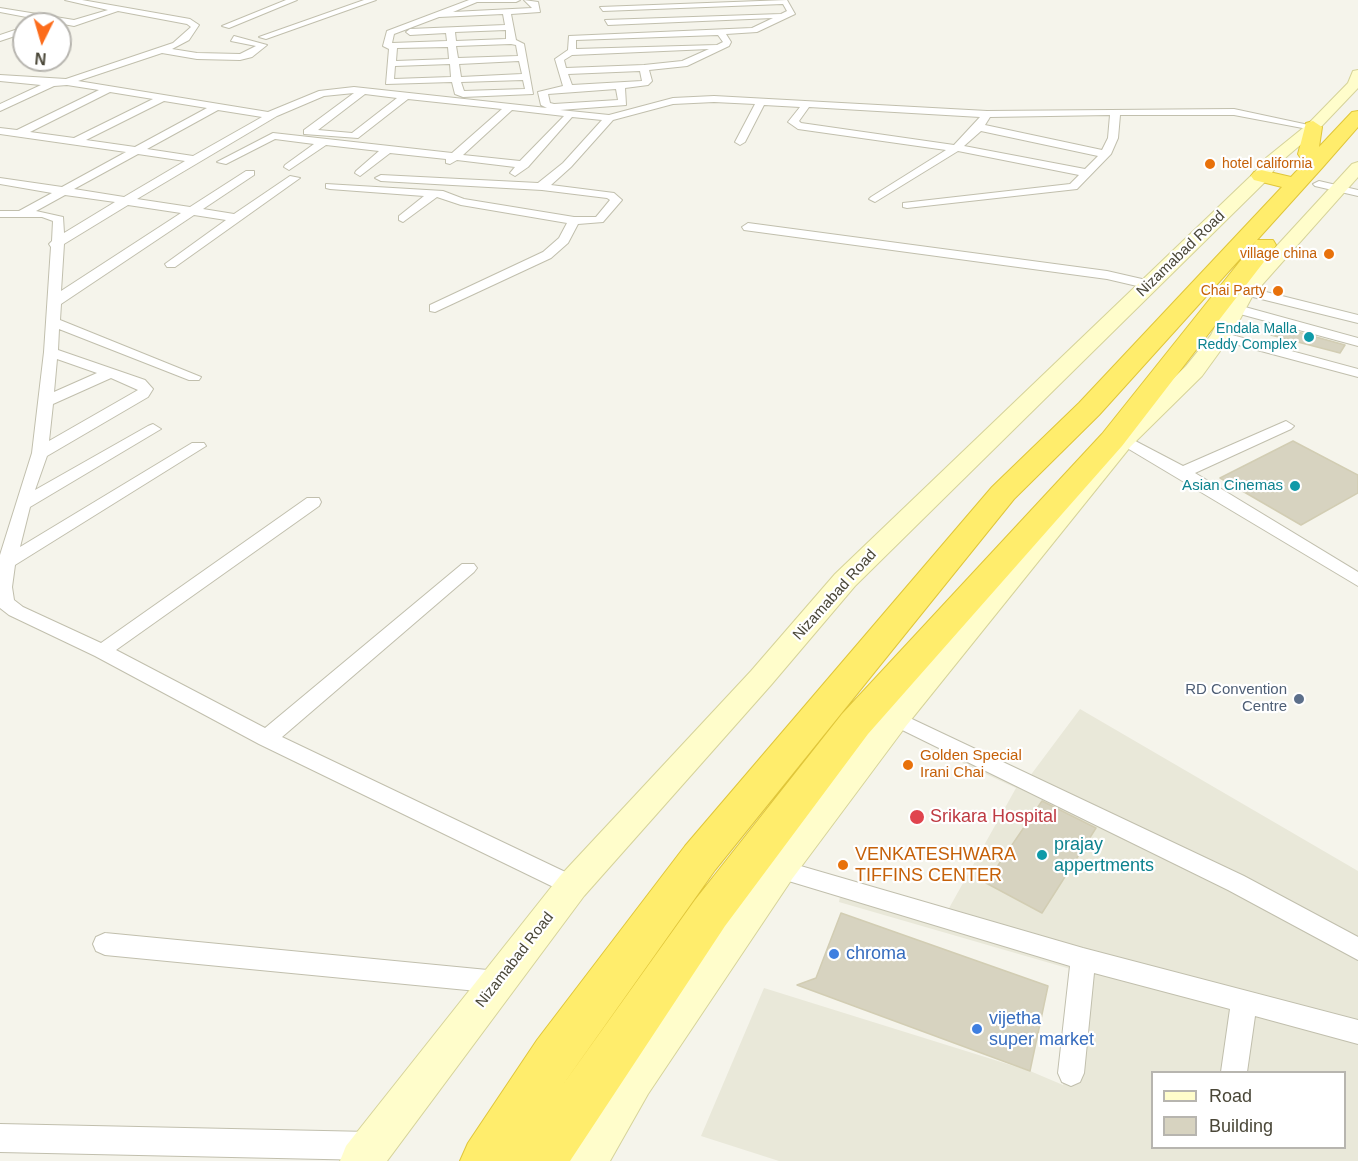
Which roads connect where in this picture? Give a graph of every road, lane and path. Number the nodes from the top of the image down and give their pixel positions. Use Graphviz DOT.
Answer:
graph roads {
  1 [pos="69,0"];
  2 [pos="130,0"];
  3 [pos="293,0"];
  4 [pos="372,0"];
  5 [pos="476,0"];
  6 [pos="516,0"];
  7 [pos="528,0"];
  8 [pos="744,1"];
  9 [pos="602,4"];
  10 [pos="714,4"];
  11 [pos="106,7"];
  12 [pos="119,9"];
  13 [pos="507,14"];
  14 [pos="438,15"];
  15 [pos="785,15"];
  16 [pos="724,18"];
  17 [pos="608,22"];
  18 [pos="72,23"];
  19 [pos="226,26"];
  20 [pos="510,27"];
  21 [pos="450,30"];
  22 [pos="720,32"];
  23 [pos="392,33"];
  24 [pos="642,34"];
  25 [pos="613,35"];
  26 [pos="262,37"];
  27 [pos="234,39"];
  28 [pos="512,41"];
  29 [pos="453,45"];
  30 [pos="722,46"];
  31 [pos="393,48"];
  32 [pos="649,49"];
  33 [pos="159,50"];
  34 [pos="619,50"];
  35 [pos="569,52"];
  36 [pos="523,58"];
  37 [pos="455,62"];
  38 [pos="390,64"];
  39 [pos="644,68"];
  40 [pos="627,69"];
  41 [pos="563,72"];
  42 [pos="1358,74"];
  43 [pos="525,77"];
  44 [pos="0,78"];
  45 [pos="456,80"];
  46 [pos="67,82"];
  47 [pos="52,83"];
  48 [pos="620,86"];
  49 [pos="568,88"];
  50 [pos="109,89"];
  51 [pos="363,91"];
  52 [pos="530,92"];
  53 [pos="543,92"];
  54 [pos="407,95"];
  55 [pos="160,99"];
  56 [pos="761,102"];
  57 [pos="806,105"];
  58 [pos="511,106"];
  59 [pos="216,107"];
  60 [pos="0,108"];
  61 [pos="534,109"];
  62 [pos="1115,111"];
  63 [pos="987,114"];
  64 [pos="273,115"];
  65 [pos="1358,116"];
  66 [pos="568,118"];
  67 [pos="609,118"];
  68 [pos="979,127"];
  69 [pos="1313,127"];
  70 [pos="0,131"];
  71 [pos="19,134"];
  72 [pos="77,141"];
  73 [pos="324,142"];
  74 [pos="740,142"];
  75 [pos="0,143"];
  76 [pos="1059,144"];
  77 [pos="1358,145"];
  78 [pos="956,148"];
  79 [pos="388,149"];
  80 [pos="136,150"];
  81 [pos="1106,154"];
  82 [pos="455,157"];
  83 [pos="195,159"];
  84 [pos="222,162"];
  85 [pos="1039,164"];
  86 [pos="524,165"];
  87 [pos="1358,167"];
  88 [pos="250,173"];
  89 [pos="1088,173"];
  90 [pos="433,176"];
  91 [pos="1261,176"];
  92 [pos="508,180"];
  93 [pos="0,181"];
  94 [pos="462,183"];
  95 [pos="1325,183"];
  96 [pos="330,186"];
  97 [pos="543,186"];
  98 [pos="349,188"];
  99 [pos="64,190"];
  100 [pos="434,194"];
  101 [pos="451,197"];
  102 [pos="875,199"];
  103 [pos="335,200"];
  104 [pos="127,201"];
  105 [pos="908,205"];
  106 [pos="193,210"];
  107 [pos="0,214"];
  108 [pos="21,214"];
  109 [pos="236,218"];
  110 [pos="403,218"];
  111 [pos="574,221"];
  112 [pos="748,227"];
  113 [pos="55,243"];
  114 [pos="171,264"];
  115 [pos="1150,285"];
  116 [pos="1240,300"];
  117 [pos="54,302"];
  118 [pos="435,308"];
  119 [pos="1358,319"];
  120 [pos="53,322"];
  121 [pos="1221,336"];
  122 [pos="1358,342"];
  123 [pos="51,352"];
  124 [pos="109,373"];
  125 [pos="1358,373"];
  126 [pos="194,377"];
  127 [pos="45,402"];
  128 [pos="1286,426"];
  129 [pos="153,429"];
  130 [pos="1119,439"];
  131 [pos="198,446"];
  132 [pos="40,453"];
  133 [pos="1183,472"];
  134 [pos="313,502"];
  135 [pos="21,505"];
  136 [pos="7,562"];
  137 [pos="468,568"];
  138 [pos="1358,580"];
  139 [pos="102,651"];
  140 [pos="895,718"];
  141 [pos="266,739"];
  142 [pos="780,869"];
  143 [pos="572,886"];
  144 [pos="105,944"];
  145 [pos="1358,949"];
  146 [pos="631,952"];
  147 [pos="1083,959"];
  148 [pos="669,973"];
  149 [pos="498,982"];
  150 [pos="1244,1003"];
  151 [pos="1358,1032"];
  152 [pos="1234,1071"];
  153 [pos="620,1073"];
  154 [pos="1071,1073"];
  155 [pos="0,1138"];
  156 [pos="366,1154"];
  157 [pos="486,1161"];
  158 [pos="540,1161"];
  159 [pos="587,1161"];
  1 -- 11 [label="street"];
  2 -- 11 [label="street"];
  3 -- 19 [label="street"];
  4 -- 26 [label="street"];
  5 -- 6 [label="street"];
  5 -- 14 [label="street"];
  7 -- 13 [label="street"];
  8 -- 10 [label="street"];
  8 -- 15 [label="street"];
  9 -- 10 [label="street"];
  9 -- 17 [label="street"];
  10 -- 16 [label="street"];
  11 -- 12 [label="street"];
  12 -- 18 [label="street"];
  12 -- 33 [label="street"];
  13 -- 14 [label="street"];
  13 -- 20 [label="street"];
  14 -- 23 [label="street"];
  15 -- 16 [label="street"];
  15 -- 22 [label="street"];
  16 -- 17 [label="street"];
  17 -- 25 [label="street"];
  20 -- 21 [label="street"];
  20 -- 28 [label="street"];
  21 -- 23 [label="street"];
  21 -- 29 [label="street"];
  22 -- 24 [label="street"];
  22 -- 30 [label="street"];
  23 -- 31 [label="street"];
  24 -- 25 [label="street"];
  24 -- 32 [label="street"];
  25 -- 35 [label="street"];
  27 -- 33 [label="street"];
  28 -- 29 [label="street"];
  28 -- 36 [label="street"];
  29 -- 31 [label="street"];
  29 -- 37 [label="street"];
  30 -- 32 [label="street"];
  30 -- 39 [label="street"];
  31 -- 38 [label="street"];
  32 -- 34 [label="street"];
  33 -- 46 [label="street"];
  34 -- 35 [label="street"];
  34 -- 40 [label="street"];
  35 -- 41 [label="street"];
  36 -- 37 [label="street"];
  36 -- 43 [label="street"];
  37 -- 38 [label="street"];
  37 -- 45 [label="street"];
  38 -- 45 [label="street"];
  39 -- 40 [label="street"];
  39 -- 48 [label="street"];
  40 -- 41 [label="street"];
  41 -- 49 [label="street"];
  42 -- 69 [label="main road, Nizamabad Road"];
  43 -- 45 [label="street"];
  43 -- 52 [label="street"];
  44 -- 47 [label="street"];
  45 -- 52 [label="street"];
  46 -- 47 [label="street"];
  46 -- 50 [label="street"];
  47 -- 60 [label="street"];
  48 -- 49 [label="street"];
  48 -- 53 [label="street"];
  49 -- 53 [label="street"];
  50 -- 55 [label="street"];
  50 -- 71 [label="street"];
  51 -- 54 [label="street"];
  51 -- 54 [label="street"];
  51 -- 64 [label="street"];
  52 -- 53 [label="street"];
  52 -- 61 [label="street"];
  54 -- 58 [label="street"];
  55 -- 59 [label="street"];
  55 -- 72 [label="street"];
  56 -- 57 [label="street"];
  56 -- 67 [label="street"];
  56 -- 74 [label="street"];
  57 -- 63 [label="street"];
  57 -- 78 [label="street"];
  58 -- 61 [label="street"];
  58 -- 82 [label="street"];
  59 -- 64 [label="street"];
  59 -- 80 [label="street"];
  61 -- 67 [label="street"];
  62 -- 63 [label="street"];
  62 -- 69 [label="street"];
  62 -- 81 [label="street"];
  63 -- 68 [label="street"];
  64 -- 83 [label="street"];
  65 -- 95 [label="highway"];
  66 -- 86 [label="street"];
  67 -- 97 [label="street"];
  68 -- 76 [label="street"];
  68 -- 78 [label="street"];
  69 -- 91 [label="main road, Nizamabad Road"];
  69 -- 95 [label="highway"];
  70 -- 71 [label="street"];
  71 -- 72 [label="street"];
  71 -- 75 [label="street"];
  72 -- 80 [label="street"];
  73 -- 79 [label="street"];
  73 -- 84 [label="street"];
  73 -- 109 [label="street"];
  76 -- 81 [label="street"];
  76 -- 85 [label="street"];
  77 -- 95 [label="highway"];
  78 -- 85 [label="street"];
  78 -- 102 [label="street"];
  79 -- 82 [label="street"];
  79 -- 94 [label="street"];
  80 -- 83 [label="street"];
  80 -- 99 [label="street"];
  81 -- 89 [label="street"];
  82 -- 86 [label="street"];
  82 -- 90 [label="street"];
  83 -- 104 [label="street"];
  85 -- 89 [label="street"];
  86 -- 92 [label="street"];
  87 -- 95 [label="main road"];
  88 -- 106 [label="street"];
  89 -- 105 [label="street"];
  91 -- 95 [label="highway"];
  91 -- 115 [label="main road, Nizamabad Road"];
  93 -- 99 [label="street"];
  94 -- 97 [label="street"];
  94 -- 101 [label="street"];
  95 -- 116 [label="main road"];
  95 -- 130 [label="highway"];
  95 -- 146 [label="highway"];
  96 -- 98 [label="street"];
  97 -- 111 [label="street"];
  98 -- 100 [label="street"];
  98 -- 103 [label="street"];
  99 -- 104 [label="street"];
  99 -- 108 [label="street"];
  100 -- 101 [label="street"];
  100 -- 110 [label="street"];
  101 -- 111 [label="street"];
  104 -- 106 [label="street"];
  104 -- 113 [label="street"];
  106 -- 109 [label="street"];
  106 -- 117 [label="street"];
  107 -- 108 [label="street"];
  108 -- 113 [label="street"];
  109 -- 114 [label="street"];
  111 -- 118 [label="street"];
  112 -- 115 [label="street"];
  113 -- 117 [label="street"];
  115 -- 143 [label="main road, Nizamabad Road"];
  116 -- 119 [label="street"];
  116 -- 121 [label="main road"];
  116 -- 122 [label="street"];
  117 -- 120 [label="street"];
  120 -- 123 [label="street"];
  120 -- 126 [label="street"];
  121 -- 125 [label="street"];
  121 -- 130 [label="main road"];
  123 -- 124 [label="street"];
  123 -- 127 [label="street"];
  124 -- 127 [label="street"];
  124 -- 132 [label="street"];
  127 -- 132 [label="street"];
  128 -- 133 [label="street"];
  129 -- 135 [label="street"];
  130 -- 133 [label="street"];
  130 -- 140 [label="main road"];
  130 -- 148 [label="highway"];
  131 -- 136 [label="street"];
  132 -- 135 [label="street"];
  133 -- 138 [label="street"];
  134 -- 139 [label="street"];
  135 -- 136 [label="street"];
  136 -- 139 [label="street"];
  137 -- 141 [label="street"];
  139 -- 141 [label="street"];
  140 -- 142 [label="main road"];
  140 -- 145 [label="street"];
  141 -- 143 [label="street"];
  142 -- 147 [label="street"];
  142 -- 153 [label="main road"];
  143 -- 149 [label="main road, Nizamabad Road"];
  144 -- 149 [label="street"];
  146 -- 148 [label="highway"];
  146 -- 157 [label="highway"];
  147 -- 150 [label="street"];
  147 -- 154 [label="street"];
  148 -- 153 [label="highway"];
  149 -- 156 [label="main road, Nizamabad Road"];
  150 -- 151 [label="street"];
  150 -- 152 [label="street"];
  153 -- 158 [label="highway"];
  153 -- 159 [label="main road"];
  155 -- 156 [label="street"];
}
